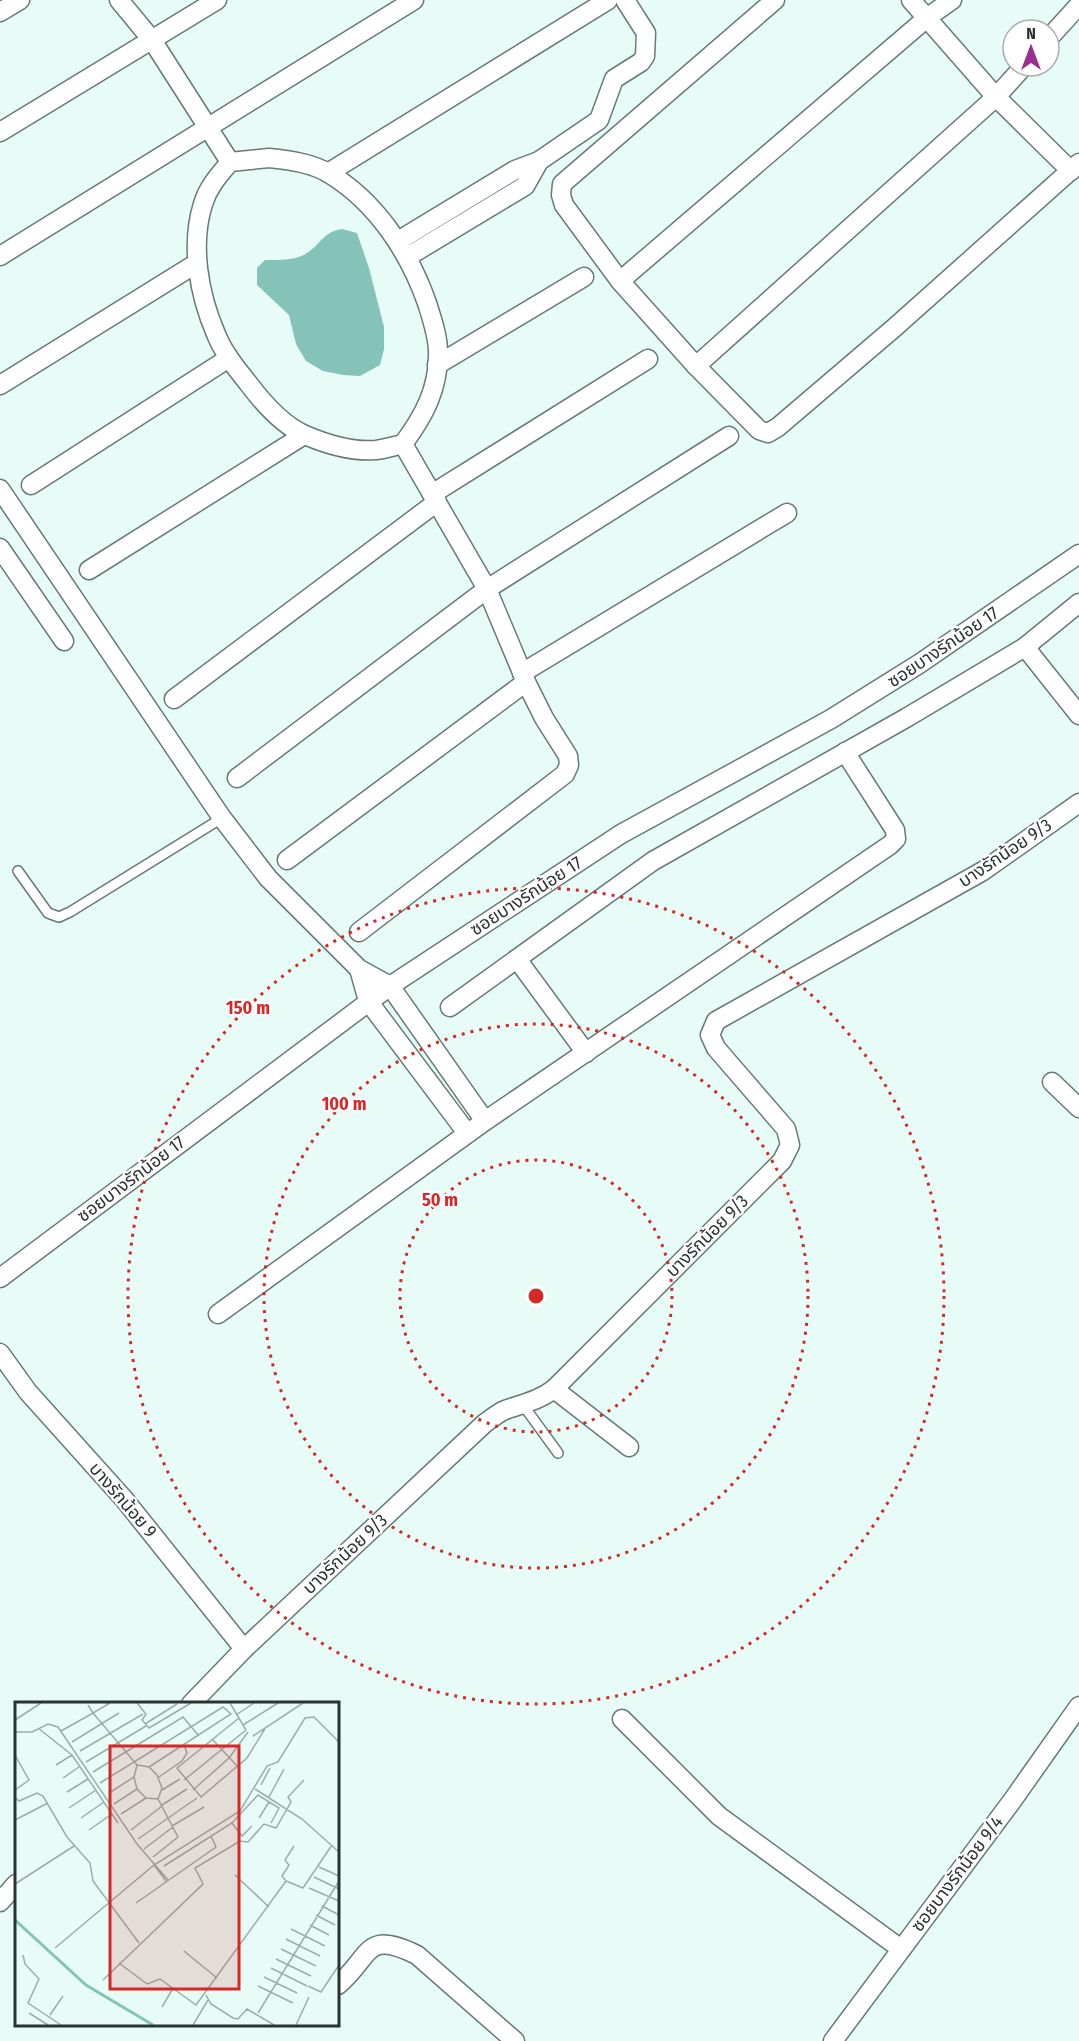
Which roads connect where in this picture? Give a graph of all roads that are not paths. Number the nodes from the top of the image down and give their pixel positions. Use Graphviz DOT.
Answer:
graph roads {
  1 [pos="20,0"];
  2 [pos="119,0"];
  3 [pos="218,0"];
  4 [pos="414,0"];
  5 [pos="608,0"];
  6 [pos="625,0"];
  7 [pos="775,0"];
  8 [pos="911,0"];
  9 [pos="952,0"];
  10 [pos="1079,5"];
  11 [pos="0,12"];
  12 [pos="928,17"];
  13 [pos="1061,25"];
  14 [pos="152,40"];
  15 [pos="1013,78"];
  16 [pos="996,97"];
  17 [pos="208,127"];
  18 [pos="0,132"];
  19 [pos="539,161"];
  20 [pos="230,162"];
  21 [pos="1075,167"];
  22 [pos="328,173"];
  23 [pos="398,241"];
  24 [pos="0,256"];
  25 [pos="407,257"];
  26 [pos="197,263"];
  27 [pos="584,277"];
  28 [pos="620,281"];
  29 [pos="229,358"];
  30 [pos="648,359"];
  31 [pos="437,364"];
  32 [pos="696,366"];
  33 [pos="0,385"];
  34 [pos="304,435"];
  35 [pos="729,436"];
  36 [pos="403,444"];
  37 [pos="31,485"];
  38 [pos="0,489"];
  39 [pos="434,498"];
  40 [pos="787,513"];
  41 [pos="0,548"];
  42 [pos="1079,554"];
  43 [pos="89,570"];
  44 [pos="7,573"];
  45 [pos="487,589"];
  46 [pos="1079,603"];
  47 [pos="64,641"];
  48 [pos="1025,647"];
  49 [pos="524,678"];
  50 [pos="174,699"];
  51 [pos="1079,715"];
  52 [pos="845,752"];
  53 [pos="237,778"];
  54 [pos="1079,803"];
  55 [pos="222,818"];
  56 [pos="287,860"];
  57 [pos="18,871"];
  58 [pos="359,932"];
  59 [pos="517,959"];
  60 [pos="359,969"];
  61 [pos="390,986"];
  62 [pos="368,1001"];
  63 [pos="450,1007"];
  64 [pos="586,1053"];
  65 [pos="1052,1082"];
  66 [pos="1079,1108"];
  67 [pos="485,1121"];
  68 [pos="467,1133"];
  69 [pos="0,1278"];
  70 [pos="218,1314"];
  71 [pos="0,1353"];
  72 [pos="554,1389"];
  73 [pos="523,1405"];
  74 [pos="629,1447"];
  75 [pos="558,1453"];
  76 [pos="244,1649"];
  77 [pos="193,1702"];
  78 [pos="1079,1706"];
  79 [pos="622,1719"];
  80 [pos="15,1885"];
  81 [pos="0,1902"];
  82 [pos="901,1949"];
  83 [pos="339,1984"];
  84 [pos="515,2041"];
  85 [pos="833,2041"];
  1 -- 11 [label="street"];
  2 -- 14 [label="street"];
  3 -- 14 [label="street"];
  4 -- 17 [label="street"];
  5 -- 22 [label="street"];
  6 -- 19 [label="street"];
  7 -- 28 [label="street"];
  8 -- 12 [label="street"];
  9 -- 12 [label="street"];
  10 -- 13 [label="street"];
  12 -- 16 [label="street"];
  12 -- 28 [label="street"];
  14 -- 17 [label="street"];
  14 -- 18 [label="street"];
  15 -- 16 [label="street"];
  16 -- 21 [label="street"];
  16 -- 32 [label="street"];
  17 -- 20 [label="street"];
  17 -- 24 [label="street"];
  19 -- 23 [label="street"];
  19 -- 25 [label="street"];
  20 -- 22 [label="street"];
  20 -- 26 [label="street"];
  21 -- 32 [label="street"];
  22 -- 23 [label="street"];
  23 -- 25 [label="street"];
  25 -- 31 [label="street"];
  26 -- 29 [label="street"];
  26 -- 33 [label="street"];
  27 -- 31 [label="street"];
  28 -- 32 [label="street"];
  29 -- 34 [label="street"];
  29 -- 37 [label="street"];
  30 -- 39 [label="street"];
  31 -- 36 [label="street"];
  34 -- 36 [label="street"];
  34 -- 43 [label="street"];
  35 -- 45 [label="street"];
  36 -- 39 [label="street"];
  38 -- 55 [label="street"];
  39 -- 45 [label="street"];
  39 -- 50 [label="street"];
  40 -- 49 [label="street"];
  41 -- 44 [label="street"];
  42 -- 61 [label="street, ซอยบางรักน้อย 17"];
  44 -- 47 [label="street"];
  45 -- 49 [label="street"];
  45 -- 53 [label="street"];
  46 -- 48 [label="street"];
  48 -- 51 [label="street"];
  48 -- 52 [label="street"];
  49 -- 56 [label="street"];
  49 -- 58 [label="street"];
  52 -- 59 [label="street"];
  52 -- 64 [label="street"];
  54 -- 72 [label="street, บางรักน้อย 9/3"];
  55 -- 57 [label="lane"];
  55 -- 60 [label="street"];
  59 -- 63 [label="street"];
  59 -- 64 [label="street"];
  60 -- 61 [label="street"];
  60 -- 62 [label="street"];
  61 -- 62 [label="street, ซอยบางรักน้อย 17"];
  61 -- 67 [label="street"];
  62 -- 68 [label="street"];
  62 -- 69 [label="street, ซอยบางรักน้อย 17"];
  64 -- 67 [label="street"];
  65 -- 66 [label="street"];
  67 -- 68 [label="street"];
  68 -- 70 [label="street"];
  71 -- 76 [label="street, บางรักน้อย 9"];
  72 -- 73 [label="street, บางรักน้อย 9/3"];
  72 -- 74 [label="street"];
  73 -- 75 [label="lane"];
  73 -- 76 [label="street, บางรักน้อย 9/3"];
  76 -- 77 [label="street, บางรักน้อย 9/3"];
  78 -- 82 [label="street, ซอยบางรักน้อย 9/4"];
  79 -- 82 [label="street"];
  80 -- 81 [label="street"];
  82 -- 85 [label="street, ซอยบางรักน้อย 9/4"];
  83 -- 84 [label="street"];
}
